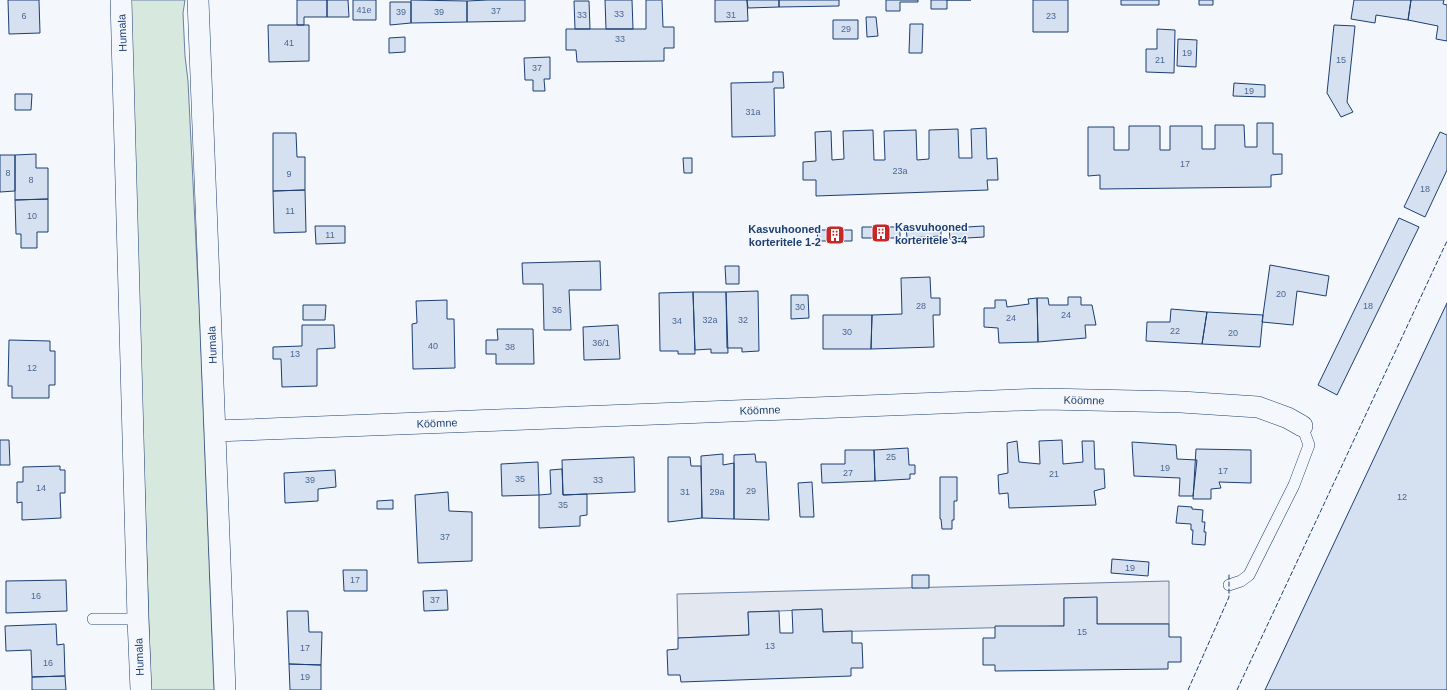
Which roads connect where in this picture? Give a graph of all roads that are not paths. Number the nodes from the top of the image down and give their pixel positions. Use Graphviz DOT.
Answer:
graph roads {
  1 [pos="121,0"];
  2 [pos="198,0"];
  3 [pos="1302,426"];
  4 [pos="215,431"];
  5 [pos="1229,585"];
  6 [pos="93,618"];
  7 [pos="138,618"];
  8 [pos="141,690"];
  9 [pos="225,690"];
  1 -- 7 [label="street, Humala"];
  2 -- 4 [label="street, Humala"];
  3 -- 4 [label="street, Köömne"];
  3 -- 5 [label="lane"];
  4 -- 9 [label="street, Humala"];
  6 -- 7 [label="lane"];
  7 -- 8 [label="street, Humala"];
}
